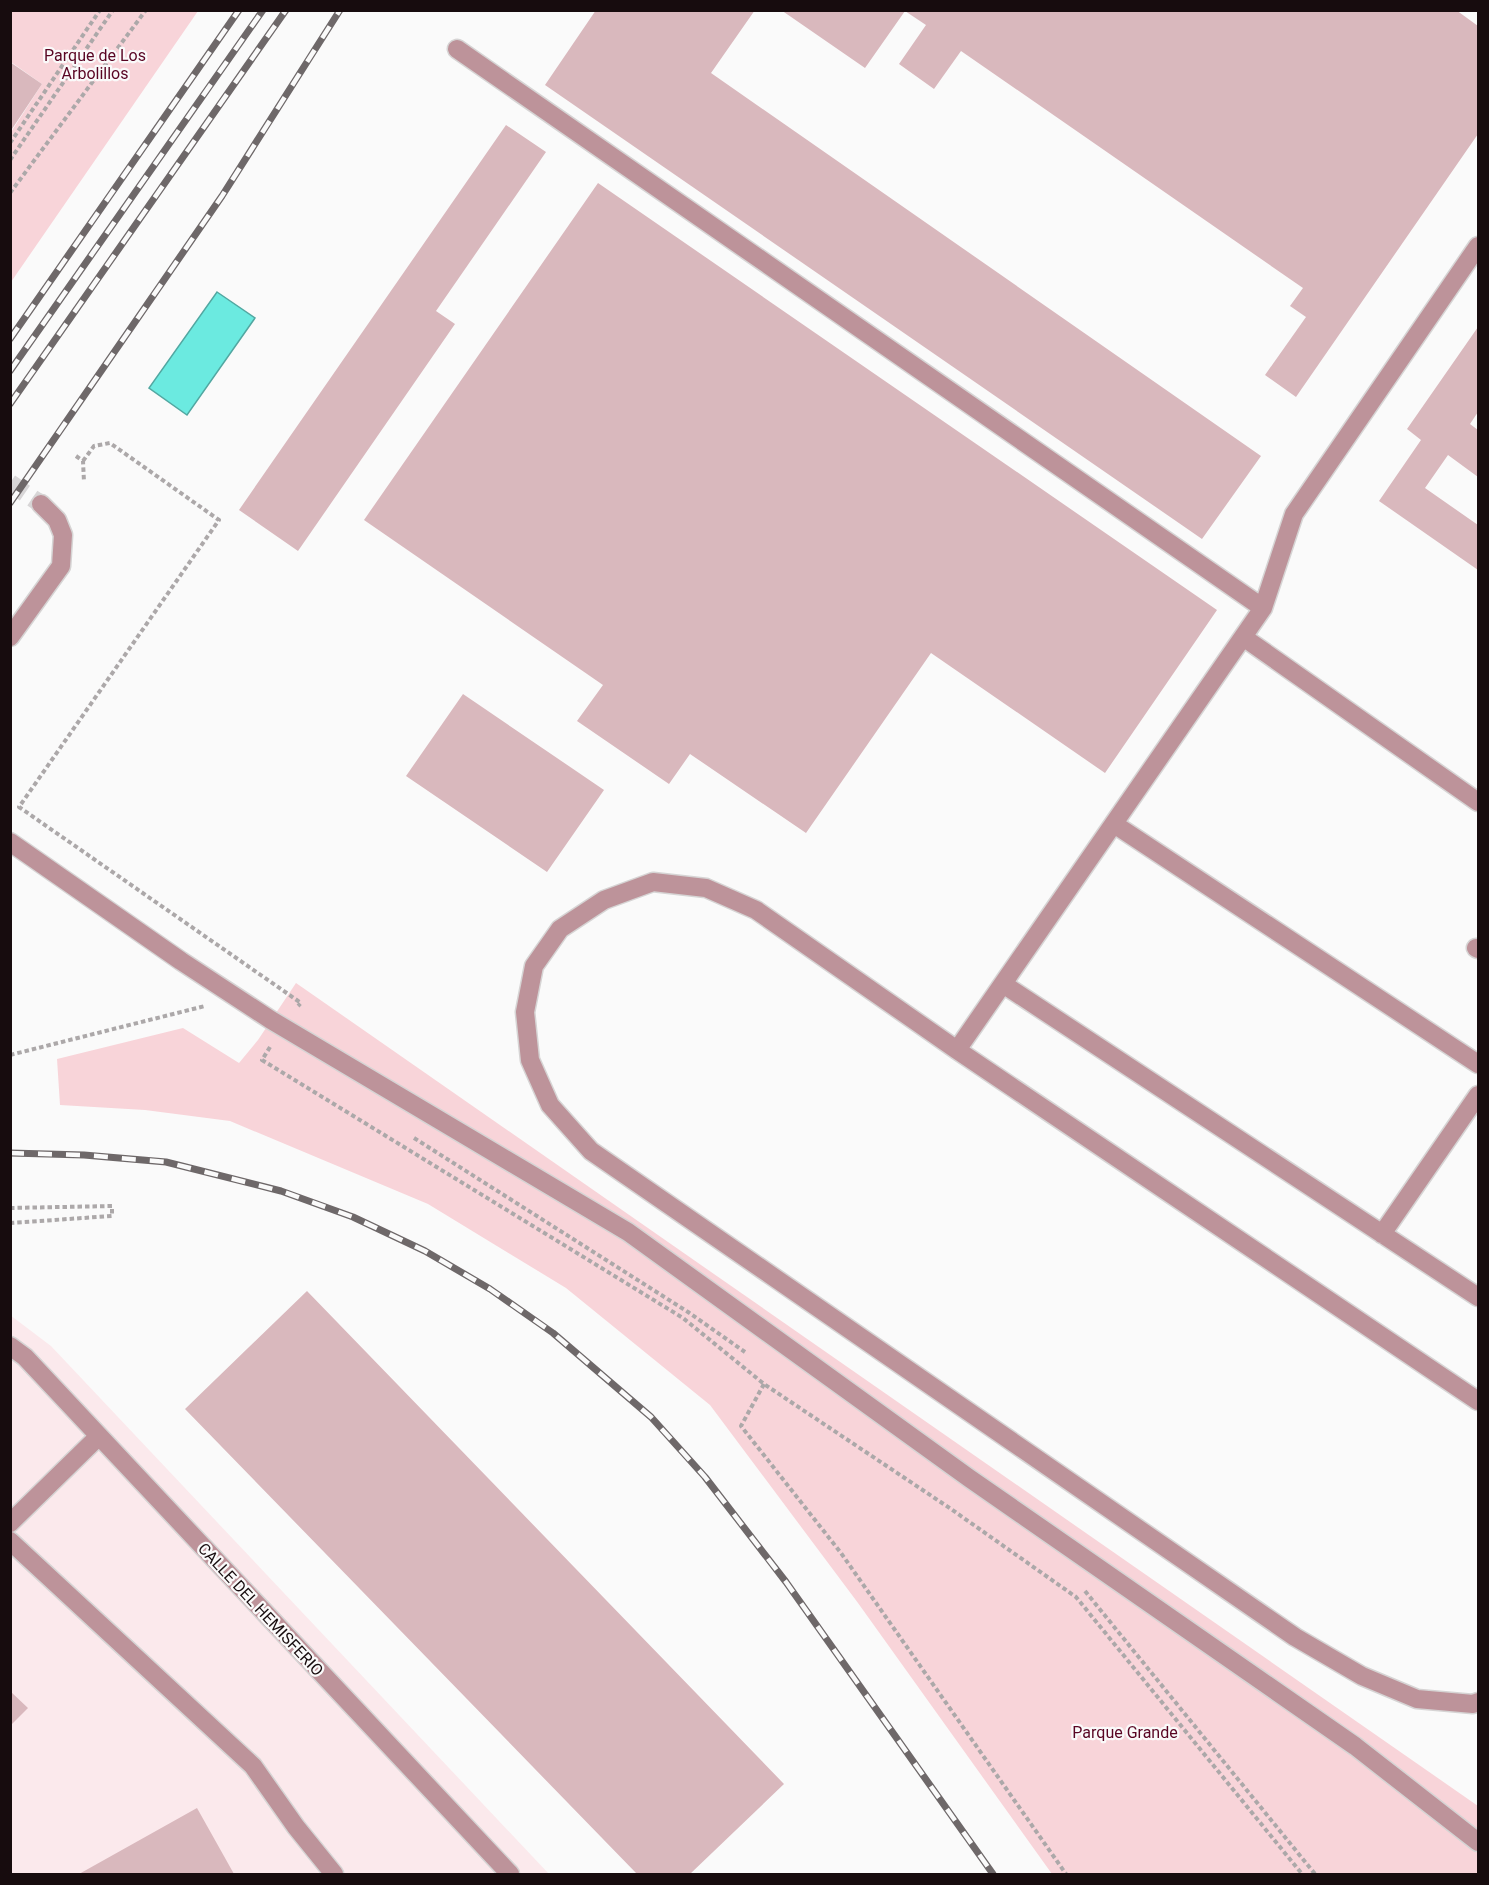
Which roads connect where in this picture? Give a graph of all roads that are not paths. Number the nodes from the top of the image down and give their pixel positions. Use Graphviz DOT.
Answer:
graph roads {
  1 [pos="457,49"];
  2 [pos="1479,246"];
  3 [pos="41,504"];
  4 [pos="1263,608"];
  5 [pos="10,637"];
  6 [pos="1243,637"];
  7 [pos="1479,802"];
  8 [pos="1114,824"];
  9 [pos="10,842"];
  10 [pos="1003,984"];
  11 [pos="957,1050"];
  12 [pos="1479,1064"];
  13 [pos="1479,1095"];
  14 [pos="1382,1234"];
  15 [pos="1479,1297"];
  16 [pos="10,1346"];
  17 [pos="1479,1401"];
  18 [pos="99,1436"];
  19 [pos="10,1522"];
  20 [pos="10,1541"];
  21 [pos="1479,1702"];
  22 [pos="1479,1842"];
  23 [pos="334,1875"];
  24 [pos="510,1875"];
  1 -- 4 [label="street"];
  2 -- 4 [label="street"];
  3 -- 5 [label="street"];
  4 -- 6 [label="street"];
  6 -- 7 [label="street"];
  6 -- 8 [label="street"];
  8 -- 10 [label="street"];
  8 -- 12 [label="street"];
  9 -- 22 [label="street"];
  10 -- 11 [label="street"];
  10 -- 14 [label="street"];
  11 -- 17 [label="street"];
  11 -- 21 [label="street"];
  13 -- 14 [label="street"];
  14 -- 15 [label="street"];
  16 -- 18 [label="street, CALLE DEL HEMISFERIO"];
  18 -- 19 [label="street"];
  18 -- 24 [label="street, CALLE DEL HEMISFERIO"];
  20 -- 23 [label="street"];
}
